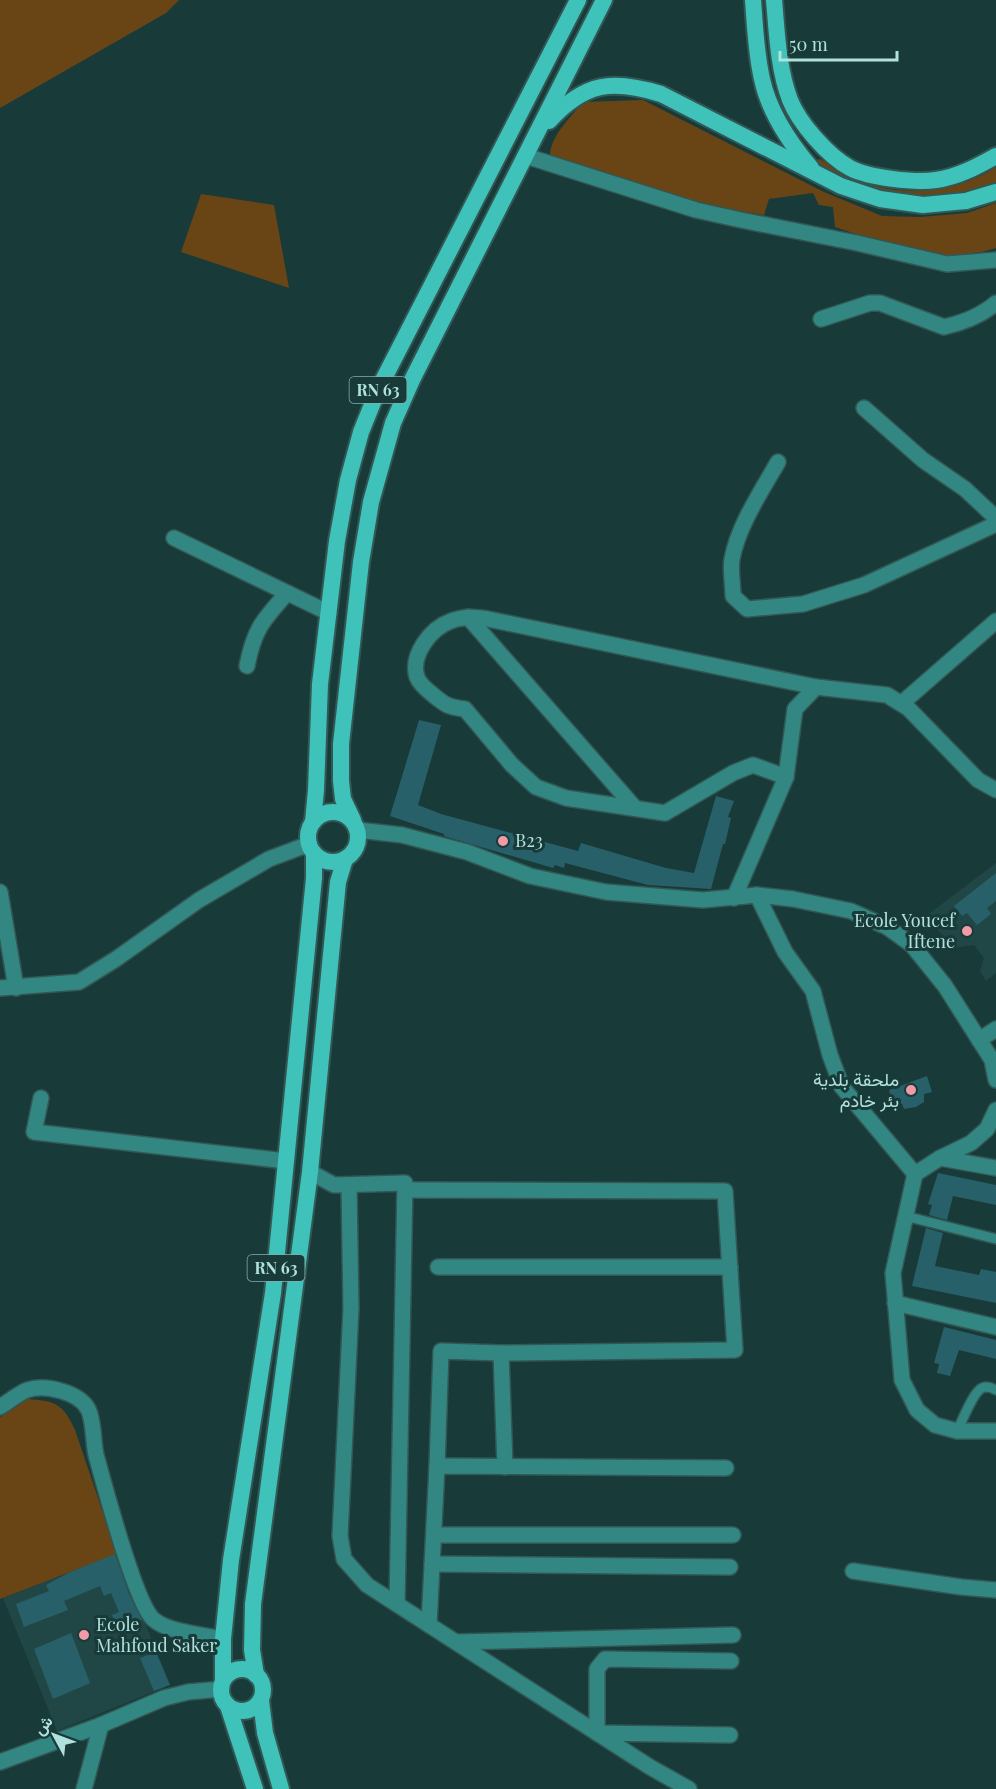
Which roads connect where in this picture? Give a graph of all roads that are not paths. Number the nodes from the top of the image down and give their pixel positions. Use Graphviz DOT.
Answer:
graph roads {
  1 [pos="578,0"];
  2 [pos="604,0"];
  3 [pos="753,0"];
  4 [pos="774,0"];
  5 [pos="535,137"];
  6 [pos="526,156"];
  7 [pos="996,156"];
  8 [pos="814,172"];
  9 [pos="996,192"];
  10 [pos="996,260"];
  11 [pos="996,303"];
  12 [pos="821,319"];
  13 [pos="864,408"];
  14 [pos="778,462"];
  15 [pos="996,518"];
  16 [pos="996,524"];
  17 [pos="174,538"];
  18 [pos="287,593"];
  19 [pos="329,612"];
  20 [pos="468,617"];
  21 [pos="996,621"];
  22 [pos="247,666"];
  23 [pos="816,687"];
  24 [pos="902,703"];
  25 [pos="786,777"];
  26 [pos="996,790"];
  27 [pos="635,808"];
  28 [pos="313,822"];
  29 [pos="355,825"];
  30 [pos="311,849"];
  31 [pos="345,859"];
  32 [pos="0,892"];
  33 [pos="757,895"];
  34 [pos="734,898"];
  35 [pos="0,988"];
  36 [pos="16,988"];
  37 [pos="996,1029"];
  38 [pos="979,1040"];
  39 [pos="996,1080"];
  40 [pos="41,1098"];
  41 [pos="996,1110"];
  42 [pos="940,1158"];
  43 [pos="286,1161"];
  44 [pos="996,1168"];
  45 [pos="309,1172"];
  46 [pos="915,1174"];
  47 [pos="349,1185"];
  48 [pos="405,1190"];
  49 [pos="905,1216"];
  50 [pos="996,1239"];
  51 [pos="438,1267"];
  52 [pos="730,1267"];
  53 [pos="895,1303"];
  54 [pos="996,1327"];
  55 [pos="501,1353"];
  56 [pos="996,1390"];
  57 [pos="0,1407"];
  58 [pos="957,1431"];
  59 [pos="996,1431"];
  60 [pos="437,1466"];
  61 [pos="505,1467"];
  62 [pos="726,1468"];
  63 [pos="434,1535"];
  64 [pos="733,1535"];
  65 [pos="432,1564"];
  66 [pos="730,1567"];
  67 [pos="853,1570"];
  68 [pos="996,1590"];
  69 [pos="397,1605"];
  70 [pos="429,1625"];
  71 [pos="732,1635"];
  72 [pos="223,1639"];
  73 [pos="456,1642"];
  74 [pos="730,1661"];
  75 [pos="256,1675"];
  76 [pos="223,1684"];
  77 [pos="261,1701"];
  78 [pos="228,1706"];
  79 [pos="101,1725"];
  80 [pos="597,1733"];
  81 [pos="730,1735"];
  82 [pos="0,1762"];
  83 [pos="84,1789"];
  84 [pos="255,1789"];
  85 [pos="281,1789"];
  86 [pos="689,1789"];
  1 -- 19 [label="highway, RN 63"];
  2 -- 5 [label="highway, RN 63"];
  3 -- 8 [label="highway"];
  4 -- 7 [label="highway"];
  5 -- 6 [label="highway, RN 63"];
  5 -- 8 [label="highway"];
  6 -- 10 [label="street"];
  6 -- 29 [label="highway, RN 63"];
  8 -- 9 [label="highway"];
  11 -- 12 [label="street"];
  13 -- 15 [label="street"];
  14 -- 16 [label="street"];
  17 -- 18 [label="street"];
  18 -- 19 [label="street"];
  18 -- 22 [label="street"];
  19 -- 28 [label="highway, RN 63"];
  20 -- 23 [label="street"];
  20 -- 27 [label="street"];
  20 -- 27 [label="street"];
  21 -- 24 [label="street"];
  23 -- 24 [label="street"];
  23 -- 25 [label="street"];
  24 -- 26 [label="street"];
  25 -- 27 [label="street"];
  25 -- 34 [label="street"];
  28 -- 29 [label="highway"];
  28 -- 30 [label="highway, RN 63"];
  29 -- 31 [label="highway, RN 63"];
  29 -- 34 [label="street"];
  30 -- 31 [label="highway"];
  30 -- 36 [label="street"];
  30 -- 43 [label="highway, RN 63"];
  31 -- 45 [label="highway, RN 63"];
  32 -- 36 [label="street"];
  33 -- 34 [label="street"];
  33 -- 38 [label="street"];
  33 -- 46 [label="street"];
  35 -- 36 [label="street"];
  37 -- 38 [label="street"];
  38 -- 39 [label="street"];
  40 -- 43 [label="street"];
  41 -- 42 [label="street"];
  42 -- 44 [label="street"];
  42 -- 46 [label="street"];
  43 -- 72 [label="highway, RN 63"];
  45 -- 47 [label="street"];
  45 -- 75 [label="highway, RN 63"];
  46 -- 49 [label="street"];
  47 -- 48 [label="street"];
  47 -- 69 [label="street"];
  48 -- 52 [label="street"];
  48 -- 69 [label="street"];
  49 -- 50 [label="lane"];
  49 -- 53 [label="street"];
  51 -- 52 [label="street"];
  52 -- 55 [label="street"];
  53 -- 54 [label="street"];
  53 -- 58 [label="street"];
  55 -- 60 [label="street"];
  55 -- 61 [label="street"];
  56 -- 58 [label="lane"];
  57 -- 72 [label="street"];
  58 -- 59 [label="street"];
  60 -- 61 [label="street"];
  60 -- 63 [label="street"];
  61 -- 62 [label="street"];
  63 -- 64 [label="street"];
  63 -- 65 [label="street"];
  65 -- 66 [label="street"];
  65 -- 70 [label="street"];
  67 -- 68 [label="street"];
  69 -- 70 [label="street"];
  70 -- 73 [label="street"];
  71 -- 73 [label="street"];
  72 -- 76 [label="highway, RN 63"];
  73 -- 80 [label="street"];
  74 -- 80 [label="street"];
  75 -- 76 [label="highway"];
  75 -- 77 [label="highway, RN 63"];
  76 -- 78 [label="highway, RN 63"];
  76 -- 79 [label="street"];
  77 -- 78 [label="highway"];
  77 -- 85 [label="highway, RN 63"];
  78 -- 84 [label="highway, RN 63"];
  79 -- 82 [label="street"];
  79 -- 83 [label="street"];
  80 -- 81 [label="street"];
  80 -- 86 [label="street"];
}
